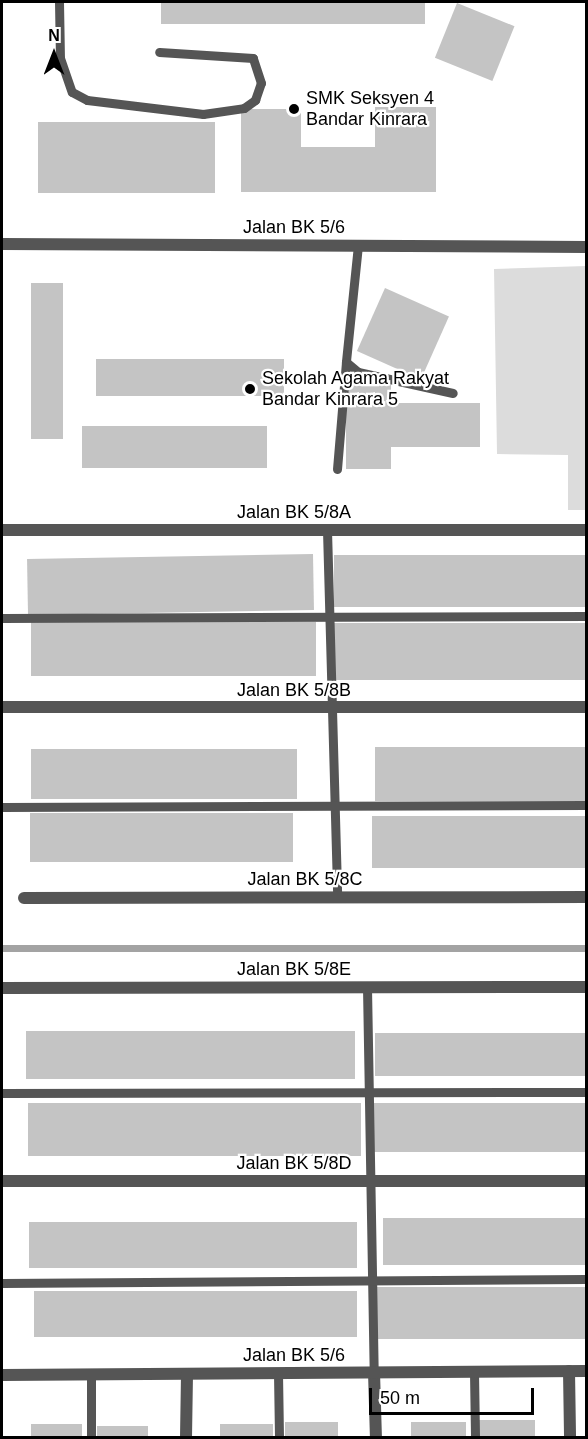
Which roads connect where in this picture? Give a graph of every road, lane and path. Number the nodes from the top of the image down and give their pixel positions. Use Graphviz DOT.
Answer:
graph roads {
  1 [pos="59,2"];
  2 [pos="159,52"];
  3 [pos="2,244"];
  4 [pos="358,245"];
  5 [pos="586,247"];
  6 [pos="346,362"];
  7 [pos="453,393"];
  8 [pos="337,469"];
  9 [pos="2,530"];
  10 [pos="327,530"];
  11 [pos="586,530"];
  12 [pos="330,615"];
  13 [pos="586,616"];
  14 [pos="2,618"];
  15 [pos="2,707"];
  16 [pos="586,707"];
  17 [pos="332,708"];
  18 [pos="586,805"];
  19 [pos="2,807"];
  20 [pos="334,808"];
  21 [pos="337,897"];
  22 [pos="586,897"];
  23 [pos="24,898"];
  24 [pos="367,987"];
  25 [pos="586,987"];
  26 [pos="2,988"];
  27 [pos="586,1092"];
  28 [pos="2,1093"];
  29 [pos="369,1093"];
  30 [pos="2,1181"];
  31 [pos="371,1181"];
  32 [pos="586,1181"];
  33 [pos="586,1278"];
  34 [pos="373,1280"];
  35 [pos="2,1283"];
  36 [pos="569,1371"];
  37 [pos="586,1371"];
  38 [pos="374,1372"];
  39 [pos="474,1372"];
  40 [pos="278,1373"];
  41 [pos="91,1374"];
  42 [pos="187,1374"];
  43 [pos="2,1375"];
  44 [pos="91,1437"];
  45 [pos="186,1437"];
  46 [pos="279,1437"];
  47 [pos="376,1437"];
  48 [pos="475,1437"];
  49 [pos="570,1437"];
  1 -- 2 [label="lane"];
  3 -- 4 [label="street, Jalan BK 5/6"];
  4 -- 5 [label="street, Jalan BK 5/6"];
  4 -- 6 [label="lane"];
  6 -- 7 [label="lane"];
  6 -- 8 [label="lane"];
  9 -- 10 [label="street, Jalan BK 5/8A"];
  10 -- 11 [label="street, Jalan BK 5/8A"];
  10 -- 12 [label="lane"];
  12 -- 13 [label="lane"];
  12 -- 14 [label="lane"];
  12 -- 17 [label="lane"];
  15 -- 17 [label="street, Jalan BK 5/8B"];
  16 -- 17 [label="street, Jalan BK 5/8B"];
  17 -- 20 [label="lane"];
  18 -- 20 [label="lane"];
  19 -- 20 [label="lane"];
  20 -- 21 [label="lane"];
  21 -- 22 [label="street, Jalan BK 5/8C"];
  21 -- 23 [label="street, Jalan BK 5/8C"];
  24 -- 25 [label="street, Jalan BK 5/8E"];
  24 -- 26 [label="street, Jalan BK 5/8E"];
  24 -- 29 [label="lane"];
  27 -- 29 [label="lane"];
  28 -- 29 [label="lane"];
  29 -- 31 [label="lane"];
  30 -- 31 [label="street, Jalan BK 5/8D"];
  31 -- 32 [label="street, Jalan BK 5/8D"];
  31 -- 34 [label="lane"];
  33 -- 34 [label="lane"];
  34 -- 35 [label="lane"];
  34 -- 38 [label="lane"];
  36 -- 37 [label="street, Jalan BK 5/6"];
  36 -- 39 [label="street, Jalan BK 5/6"];
  36 -- 49 [label="street"];
  38 -- 39 [label="street, Jalan BK 5/6"];
  38 -- 40 [label="street, Jalan BK 5/6"];
  38 -- 47 [label="street"];
  39 -- 48 [label="lane"];
  40 -- 42 [label="street, Jalan BK 5/6"];
  40 -- 46 [label="lane"];
  41 -- 42 [label="street, Jalan BK 5/6"];
  41 -- 43 [label="street, Jalan BK 5/6"];
  41 -- 44 [label="lane"];
  42 -- 45 [label="street"];
}
